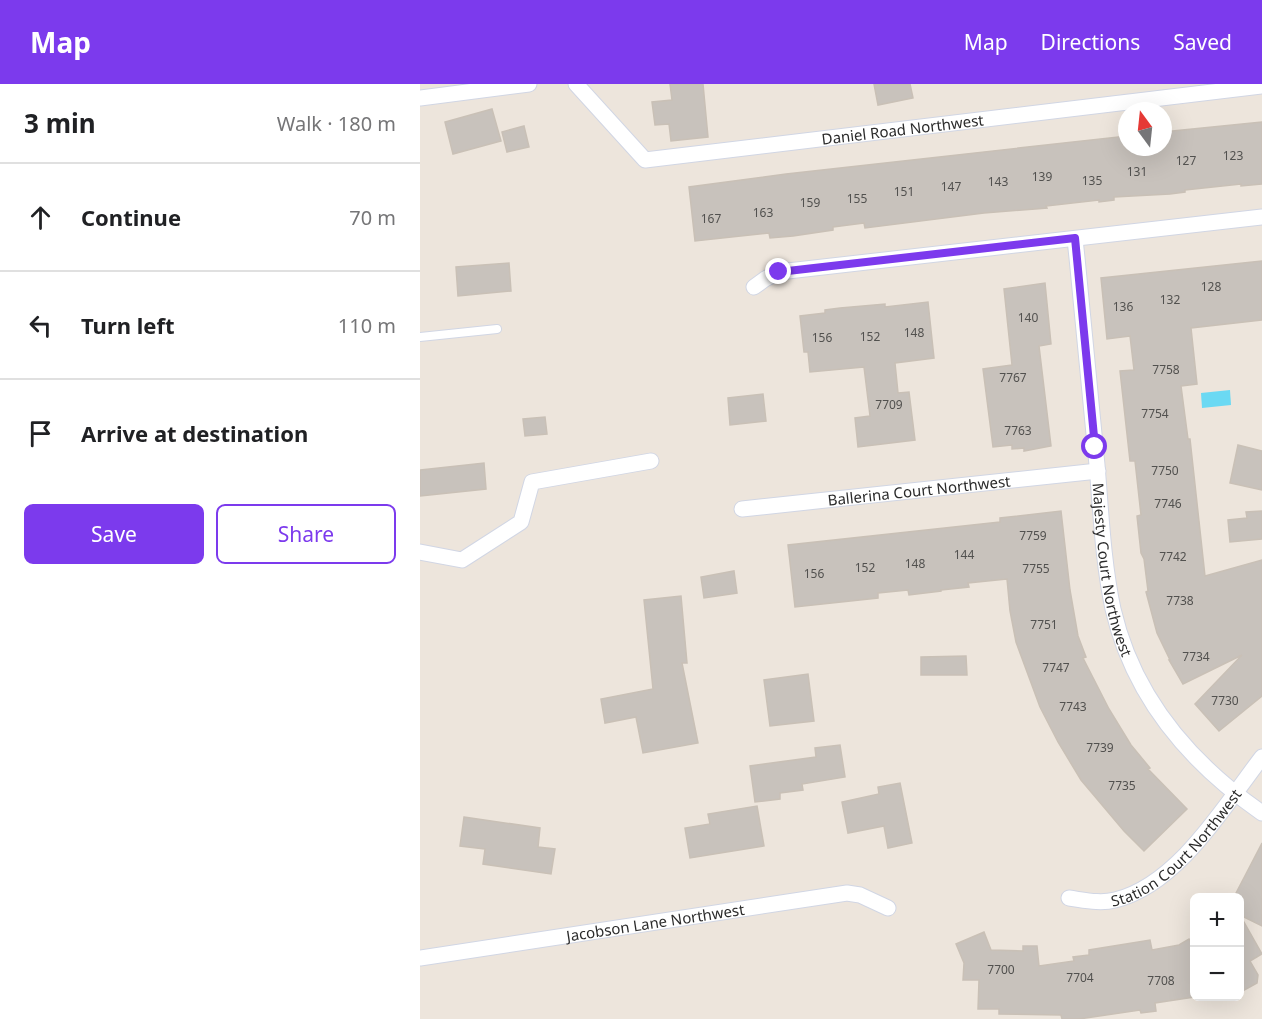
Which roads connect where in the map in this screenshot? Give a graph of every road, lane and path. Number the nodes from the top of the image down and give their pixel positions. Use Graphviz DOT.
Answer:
graph roads {
  1 [pos="529,84"];
  2 [pos="576,84"];
  3 [pos="1262,86"];
  4 [pos="420,98"];
  5 [pos="1262,217"];
  6 [pos="1075,238"];
  7 [pos="754,287"];
  8 [pos="497,329"];
  9 [pos="420,337"];
  10 [pos="651,461"];
  11 [pos="1098,471"];
  12 [pos="742,509"];
  13 [pos="420,552"];
  14 [pos="1262,757"];
  15 [pos="1234,793"];
  16 [pos="1262,813"];
  17 [pos="1069,897"];
  18 [pos="888,908"];
  19 [pos="420,958"];
  1 -- 4 [label="street"];
  2 -- 3 [label="street, Daniel Road Northwest"];
  5 -- 6 [label="street"];
  6 -- 7 [label="street"];
  6 -- 11 [label="street, Majesty Court Northwest"];
  8 -- 9 [label="lane"];
  10 -- 13 [label="street"];
  11 -- 12 [label="street, Ballerina Court Northwest"];
  11 -- 15 [label="street, Majesty Court Northwest"];
  14 -- 15 [label="street, Station Court Northwest"];
  15 -- 16 [label="street, Majesty Court Northwest"];
  15 -- 17 [label="street, Station Court Northwest"];
  18 -- 19 [label="street, Jacobson Lane Northwest"];
}
